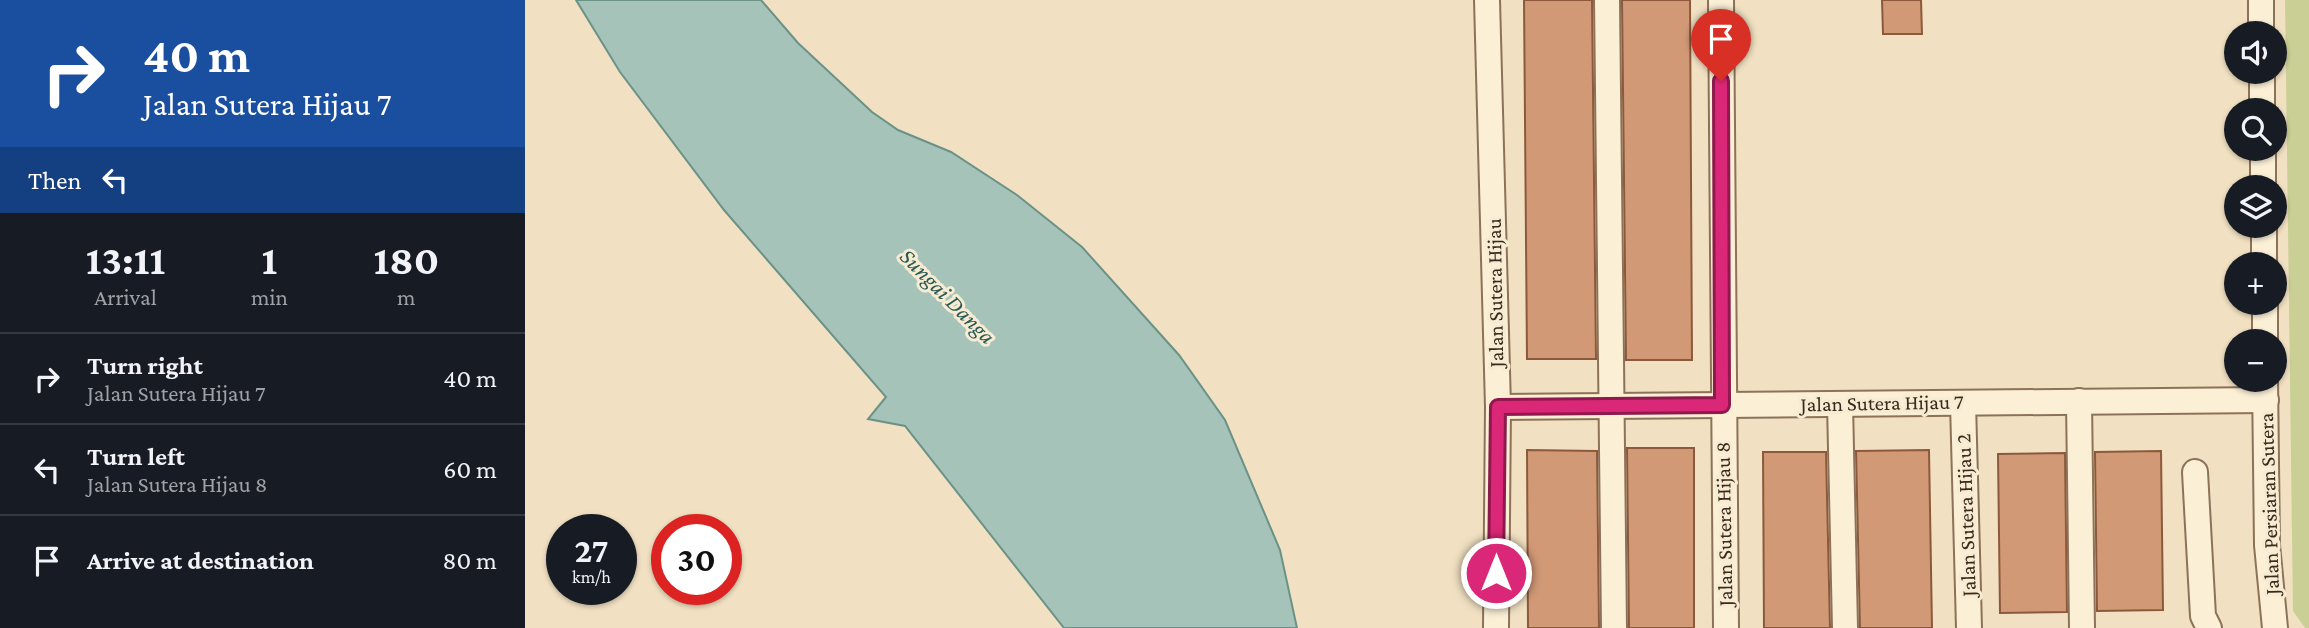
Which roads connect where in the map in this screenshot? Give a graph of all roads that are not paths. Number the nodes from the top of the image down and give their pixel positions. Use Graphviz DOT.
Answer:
graph roads {
  1 [pos="1487,0"];
  2 [pos="1607,0"];
  3 [pos="1721,0"];
  4 [pos="2261,0"];
  5 [pos="2261,21"];
  6 [pos="2232,392"];
  7 [pos="2266,392"];
  8 [pos="2079,401"];
  9 [pos="1962,402"];
  10 [pos="1840,404"];
  11 [pos="1722,405"];
  12 [pos="1613,406"];
  13 [pos="1498,407"];
  14 [pos="2195,472"];
  15 [pos="1496,628"];
  16 [pos="1614,628"];
  17 [pos="1726,628"];
  18 [pos="1845,628"];
  19 [pos="1969,628"];
  20 [pos="2082,628"];
  21 [pos="2209,628"];
  22 [pos="2275,628"];
  1 -- 13 [label="street, Jalan Sutera Hijau"];
  2 -- 12 [label="street"];
  3 -- 11 [label="street, Jalan Sutera Hijau 8"];
  4 -- 5 [label="street"];
  6 -- 8 [label="street, Jalan Sutera Hijau 7"];
  7 -- 22 [label="street, Jalan Persiaran Sutera"];
  8 -- 9 [label="street, Jalan Sutera Hijau 7"];
  8 -- 20 [label="street"];
  9 -- 10 [label="street, Jalan Sutera Hijau 7"];
  9 -- 19 [label="street, Jalan Sutera Hijau 2"];
  10 -- 11 [label="street, Jalan Sutera Hijau 7"];
  10 -- 18 [label="street"];
  11 -- 12 [label="street, Jalan Sutera Hijau 7"];
  11 -- 17 [label="street, Jalan Sutera Hijau 8"];
  12 -- 13 [label="street, Jalan Sutera Hijau 7"];
  12 -- 16 [label="street"];
  13 -- 15 [label="street, Jalan Sutera Hijau"];
  14 -- 21 [label="street"];
}
